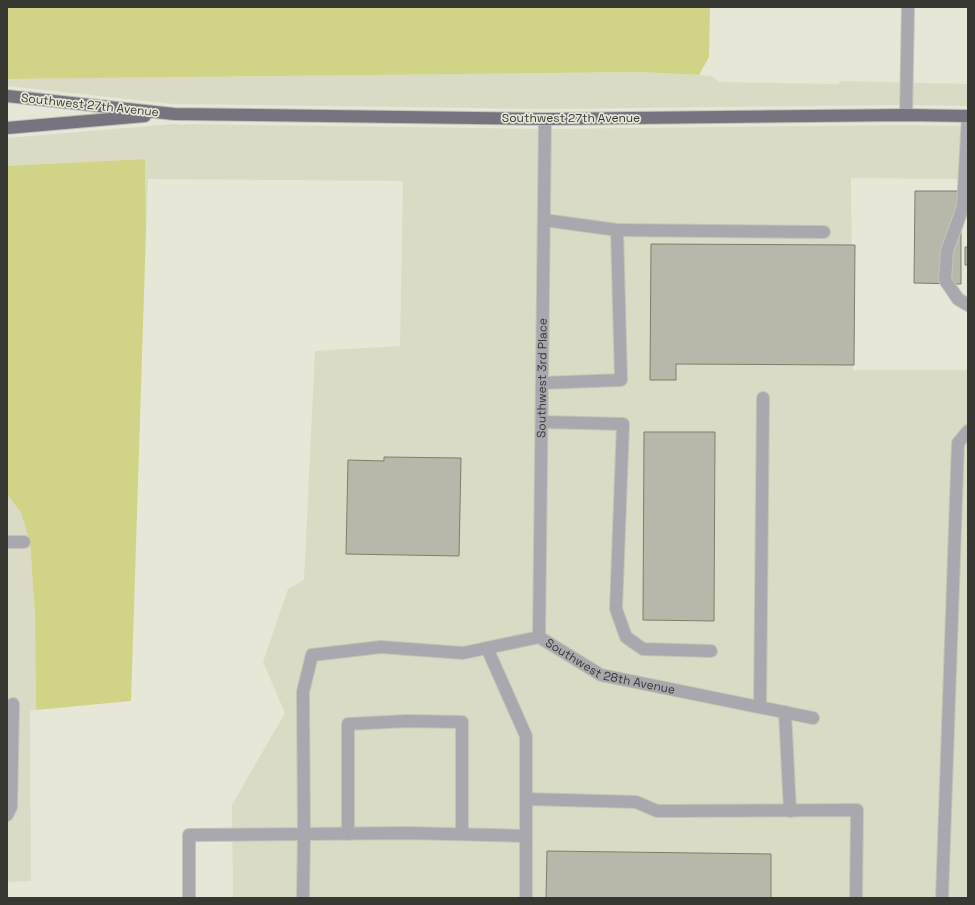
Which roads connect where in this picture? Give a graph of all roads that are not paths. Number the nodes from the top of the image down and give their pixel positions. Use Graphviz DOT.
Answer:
graph roads {
  1 [pos="908,7"];
  2 [pos="7,96"];
  3 [pos="174,114"];
  4 [pos="906,115"];
  5 [pos="968,116"];
  6 [pos="545,119"];
  7 [pos="7,128"];
  8 [pos="544,220"];
  9 [pos="617,230"];
  10 [pos="824,232"];
  11 [pos="968,305"];
  12 [pos="542,383"];
  13 [pos="762,398"];
  14 [pos="542,422"];
  15 [pos="968,431"];
  16 [pos="7,542"];
  17 [pos="24,542"];
  18 [pos="539,637"];
  19 [pos="487,648"];
  20 [pos="712,651"];
  21 [pos="13,704"];
  22 [pos="760,707"];
  23 [pos="785,712"];
  24 [pos="813,718"];
  25 [pos="526,799"];
  26 [pos="790,811"];
  27 [pos="7,815"];
  28 [pos="304,834"];
  29 [pos="348,834"];
  30 [pos="462,834"];
  31 [pos="526,836"];
  32 [pos="189,898"];
  33 [pos="303,898"];
  34 [pos="526,898"];
  35 [pos="856,898"];
  36 [pos="942,898"];
  1 -- 4 [label="street"];
  2 -- 3 [label="main road, Southwest 27th Avenue"];
  3 -- 6 [label="main road, Southwest 27th Avenue"];
  3 -- 7 [label="main road, Southwest 27th Avenue"];
  4 -- 5 [label="main road, Southwest 27th Avenue"];
  4 -- 6 [label="main road, Southwest 27th Avenue"];
  5 -- 11 [label="street"];
  6 -- 8 [label="street, Southwest 3rd Place"];
  8 -- 9 [label="street"];
  8 -- 12 [label="street, Southwest 3rd Place"];
  9 -- 10 [label="street"];
  9 -- 12 [label="street"];
  12 -- 14 [label="street, Southwest 3rd Place"];
  13 -- 22 [label="street"];
  14 -- 18 [label="street, Southwest 3rd Place"];
  14 -- 20 [label="street"];
  15 -- 36 [label="street"];
  16 -- 17 [label="street"];
  18 -- 19 [label="street, Southwest 28th Avenue"];
  18 -- 22 [label="street, Southwest 28th Avenue"];
  19 -- 25 [label="street"];
  19 -- 28 [label="street, Southwest 28th Avenue"];
  21 -- 27 [label="street"];
  22 -- 23 [label="street, Southwest 28th Avenue"];
  23 -- 24 [label="street, Southwest 28th Avenue"];
  23 -- 26 [label="street"];
  25 -- 26 [label="street"];
  25 -- 31 [label="street"];
  26 -- 35 [label="street"];
  28 -- 29 [label="street"];
  28 -- 32 [label="street"];
  28 -- 33 [label="street"];
  29 -- 30 [label="street"];
  29 -- 30 [label="street"];
  30 -- 31 [label="street"];
  31 -- 34 [label="street"];
}
